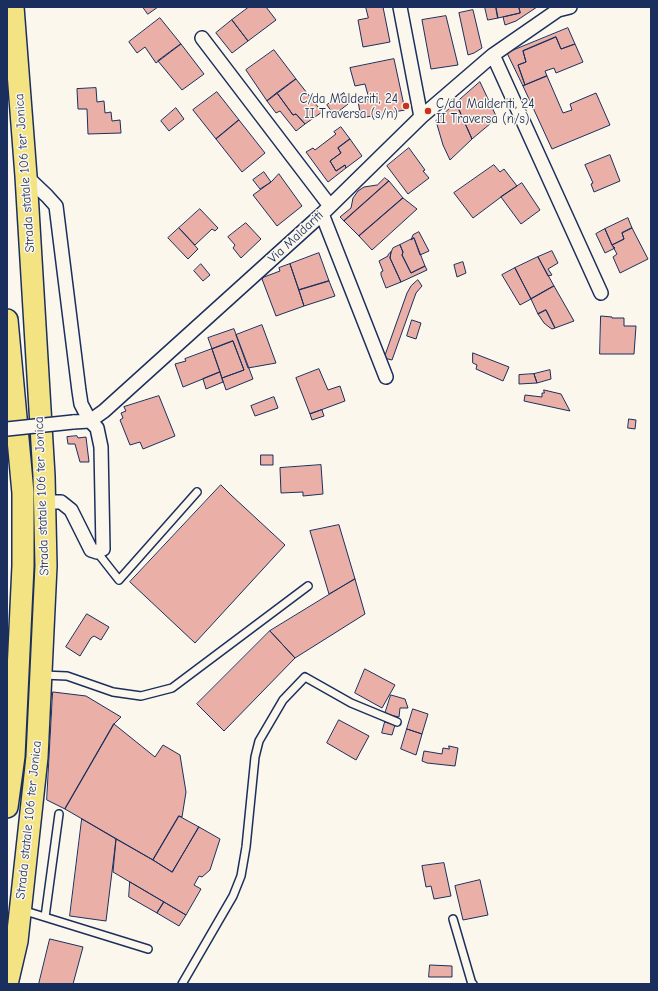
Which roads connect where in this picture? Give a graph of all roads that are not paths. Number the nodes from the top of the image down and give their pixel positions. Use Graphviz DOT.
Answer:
graph roads {
  1 [pos="13,7"];
  2 [pos="400,7"];
  3 [pos="562,8"];
  4 [pos="202,38"];
  5 [pos="493,55"];
  6 [pos="421,118"];
  7 [pos="26,176"];
  8 [pos="326,210"];
  9 [pos="601,293"];
  10 [pos="7,320"];
  11 [pos="386,377"];
  12 [pos="90,421"];
  13 [pos="7,429"];
  14 [pos="197,492"];
  15 [pos="44,502"];
  16 [pos="97,552"];
  17 [pos="308,586"];
  18 [pos="41,675"];
  19 [pos="397,722"];
  20 [pos="7,807"];
  21 [pos="59,814"];
  22 [pos="20,909"];
  23 [pos="45,917"];
  24 [pos="453,919"];
  25 [pos="148,949"];
  26 [pos="7,984"];
  27 [pos="182,984"];
  28 [pos="473,984"];
  1 -- 7 [label="main road, Strada statale 106 ter Jonica"];
  2 -- 6 [label="street"];
  3 -- 5 [label="street, Via Maldariti"];
  4 -- 8 [label="street"];
  5 -- 6 [label="street, Via Maldariti"];
  5 -- 9 [label="street"];
  6 -- 8 [label="street, Via Maldariti"];
  7 -- 12 [label="street"];
  7 -- 15 [label="main road, Strada statale 106 ter Jonica"];
  8 -- 11 [label="street"];
  8 -- 12 [label="street, Via Maldariti"];
  10 -- 20 [label="main road, Strada statale 106 ter Jonica"];
  12 -- 13 [label="street, bridge"];
  12 -- 16 [label="street"];
  14 -- 16 [label="lane"];
  15 -- 16 [label="street"];
  15 -- 18 [label="main road, Strada statale 106 ter Jonica"];
  17 -- 18 [label="lane"];
  18 -- 22 [label="main road, Strada statale 106 ter Jonica"];
  19 -- 27 [label="lane"];
  21 -- 23 [label="lane"];
  22 -- 23 [label="lane"];
  22 -- 26 [label="main road, Strada statale 106 ter Jonica"];
  23 -- 25 [label="lane"];
  24 -- 28 [label="lane"];
}
